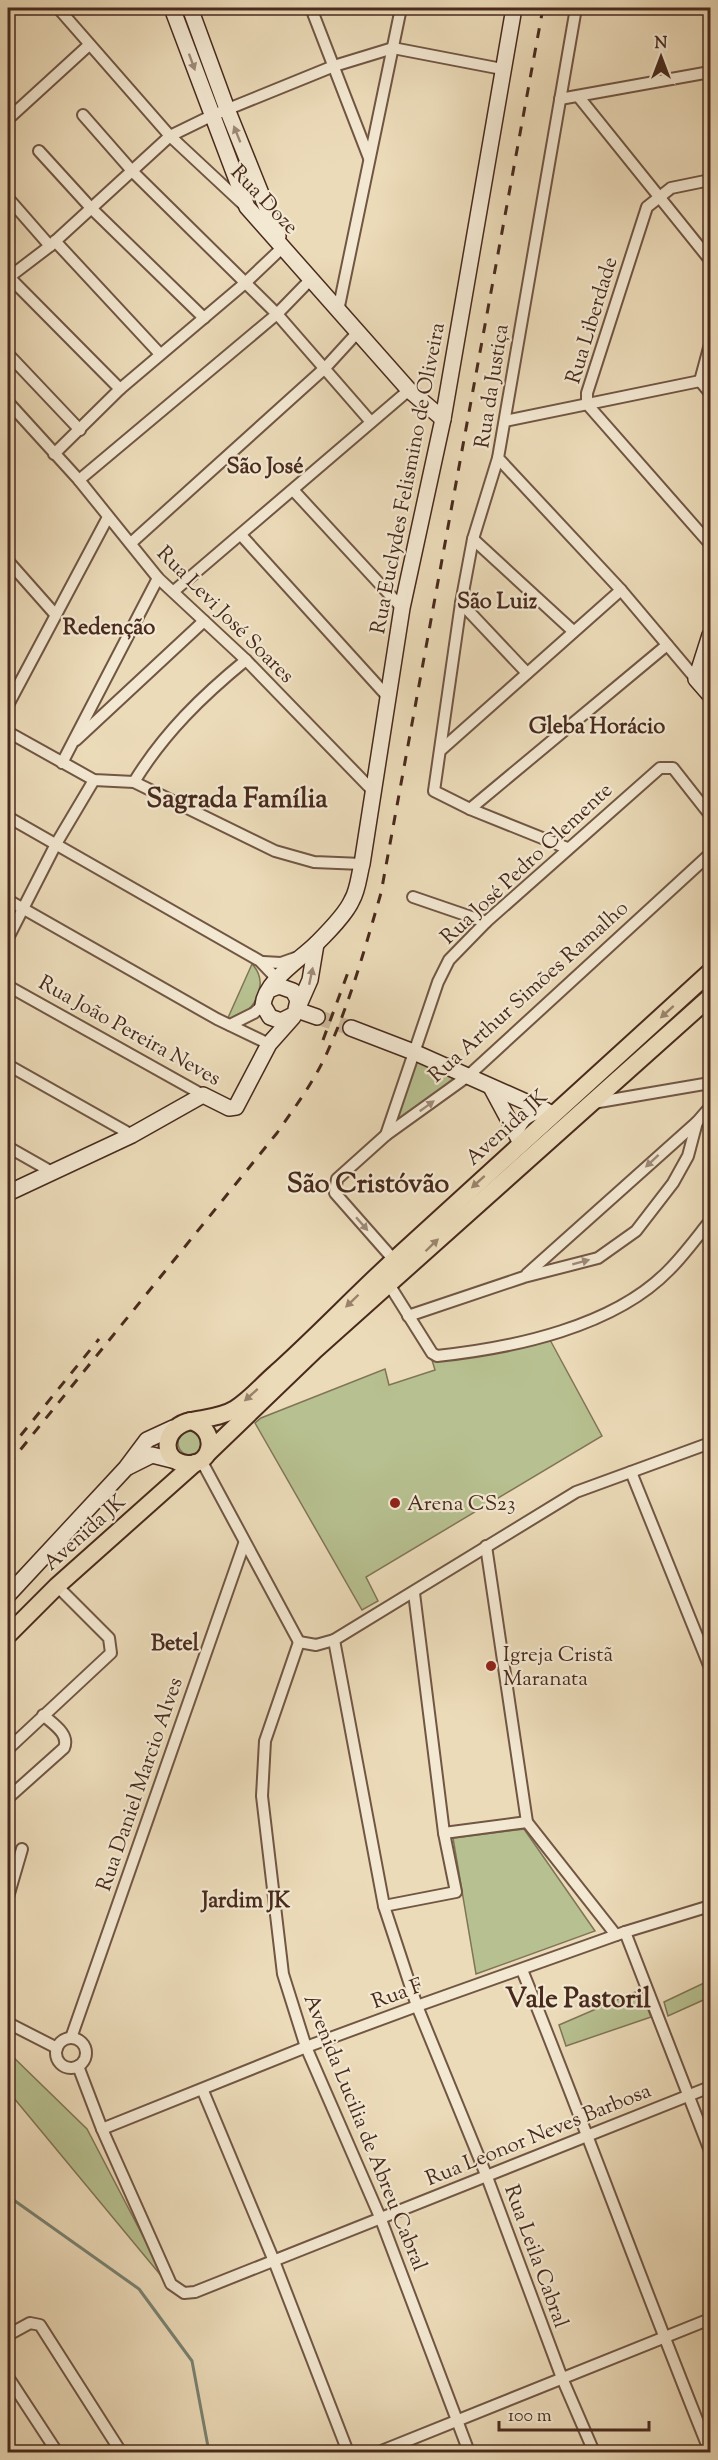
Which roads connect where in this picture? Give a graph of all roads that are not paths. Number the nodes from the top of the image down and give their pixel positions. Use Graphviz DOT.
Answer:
graph roads {
  1 [pos="58,8"];
  2 [pos="172,8"];
  3 [pos="190,8"];
  4 [pos="310,8"];
  5 [pos="402,8"];
  6 [pos="514,8"];
  7 [pos="576,8"];
  8 [pos="88,45"];
  9 [pos="393,48"];
  10 [pos="334,66"];
  11 [pos="502,69"];
  12 [pos="711,72"];
  13 [pos="578,96"];
  14 [pos="560,99"];
  15 [pos="227,109"];
  16 [pos="83,115"];
  17 [pos="211,116"];
  18 [pos="8,119"];
  19 [pos="170,136"];
  20 [pos="39,151"];
  21 [pos="369,159"];
  22 [pos="133,172"];
  23 [pos="711,180"];
  24 [pos="660,197"];
  25 [pos="8,198"];
  26 [pos="247,207"];
  27 [pos="91,208"];
  28 [pos="53,244"];
  29 [pos="283,247"];
  30 [pos="711,260"];
  31 [pos="8,278"];
  32 [pos="310,280"];
  33 [pos="244,284"];
  34 [pos="338,311"];
  35 [pos="277,314"];
  36 [pos="204,318"];
  37 [pos="357,333"];
  38 [pos="711,344"];
  39 [pos="8,354"];
  40 [pos="160,354"];
  41 [pos="325,368"];
  42 [pos="700,381"];
  43 [pos="120,389"];
  44 [pos="409,390"];
  45 [pos="711,393"];
  46 [pos="8,402"];
  47 [pos="587,404"];
  48 [pos="442,419"];
  49 [pos="505,421"];
  50 [pos="372,422"];
  51 [pos="80,430"];
  52 [pos="54,454"];
  53 [pos="498,458"];
  54 [pos="79,480"];
  55 [pos="294,490"];
  56 [pos="108,517"];
  57 [pos="241,535"];
  58 [pos="473,539"];
  59 [pos="131,543"];
  60 [pos="711,544"];
  61 [pos="8,561"];
  62 [pos="158,578"];
  63 [pos="621,590"];
  64 [pos="174,591"];
  65 [pos="461,603"];
  66 [pos="402,608"];
  67 [pos="54,613"];
  68 [pos="204,621"];
  69 [pos="573,631"];
  70 [pos="711,635"];
  71 [pos="668,645"];
  72 [pos="246,660"];
  73 [pos="527,673"];
  74 [pos="703,678"];
  75 [pos="711,695"];
  76 [pos="388,697"];
  77 [pos="8,705"];
  78 [pos="8,732"];
  79 [pos="69,747"];
  80 [pos="442,749"];
  81 [pos="62,763"];
  82 [pos="94,780"];
  83 [pos="134,782"];
  84 [pos="375,793"];
  85 [pos="470,809"];
  86 [pos="711,815"];
  87 [pos="8,817"];
  88 [pos="56,844"];
  89 [pos="567,848"];
  90 [pos="711,854"];
  91 [pos="362,864"];
  92 [pos="413,897"];
  93 [pos="8,900"];
  94 [pos="23,909"];
  95 [pos="486,922"];
  96 [pos="8,938"];
  97 [pos="316,944"];
  98 [pos="300,956"];
  99 [pos="265,965"];
  100 [pos="711,972"];
  101 [pos="8,986"];
  102 [pos="278,986"];
  103 [pos="711,997"];
  104 [pos="265,1009"];
  105 [pos="297,1010"];
  106 [pos="318,1017"];
  107 [pos="230,1025"];
  108 [pos="351,1028"];
  109 [pos="269,1044"];
  110 [pos="416,1053"];
  111 [pos="8,1065"];
  112 [pos="468,1076"];
  113 [pos="711,1083"];
  114 [pos="492,1089"];
  115 [pos="203,1095"];
  116 [pos="591,1104"];
  117 [pos="711,1107"];
  118 [pos="233,1108"];
  119 [pos="549,1112"];
  120 [pos="697,1122"];
  121 [pos="565,1128"];
  122 [pos="132,1135"];
  123 [pos="386,1136"];
  124 [pos="518,1137"];
  125 [pos="8,1147"];
  126 [pos="535,1155"];
  127 [pos="52,1172"];
  128 [pos="8,1193"];
  129 [pos="711,1221"];
  130 [pos="394,1260"];
  131 [pos="524,1277"];
  132 [pos="390,1286"];
  133 [pos="408,1316"];
  134 [pos="190,1421"];
  135 [pos="170,1433"];
  136 [pos="711,1443"];
  137 [pos="190,1459"];
  138 [pos="126,1468"];
  139 [pos="631,1472"];
  140 [pos="166,1488"];
  141 [pos="244,1544"];
  142 [pos="486,1546"];
  143 [pos="57,1586"];
  144 [pos="414,1593"];
  145 [pos="8,1595"];
  146 [pos="8,1635"];
  147 [pos="334,1640"];
  148 [pos="299,1642"];
  149 [pos="710,1663"];
  150 [pos="43,1715"];
  151 [pos="8,1749"];
  152 [pos="8,1798"];
  153 [pos="527,1822"];
  154 [pos="444,1833"];
  155 [pos="22,1850"];
  156 [pos="11,1873"];
  157 [pos="8,1897"];
  158 [pos="384,1906"];
  159 [pos="711,1906"];
  160 [pos="621,1934"];
  161 [pos="522,1970"];
  162 [pos="417,2006"];
  163 [pos="8,2023"];
  164 [pos="71,2038"];
  165 [pos="306,2047"];
  166 [pos="57,2048"];
  167 [pos="78,2066"];
  168 [pos="711,2087"];
  169 [pos="202,2091"];
  170 [pos="689,2095"];
  171 [pos="102,2129"];
  172 [pos="589,2135"];
  173 [pos="711,2151"];
  174 [pos="487,2177"];
  175 [pos="381,2217"];
  176 [pos="274,2261"];
  177 [pos="711,2319"];
  178 [pos="8,2335"];
  179 [pos="664,2337"];
  180 [pos="8,2377"];
  181 [pos="562,2378"];
  182 [pos="457,2422"];
  183 [pos="57,2452"];
  184 [pos="121,2452"];
  185 [pos="348,2452"];
  186 [pos="379,2452"];
  187 [pos="469,2452"];
  188 [pos="594,2452"];
  189 [pos="710,2452"];
  1 -- 8 [label="street, Rua Doze"];
  2 -- 17 [label="street, one-way"];
  3 -- 15 [label="street"];
  4 -- 10 [label="street"];
  5 -- 9 [label="street"];
  6 -- 11 [label="street, Rua Euclydes Felismino de Oliveira"];
  7 -- 14 [label="street, Rua da Justiça"];
  8 -- 18 [label="street"];
  8 -- 19 [label="street, Rua Doze"];
  9 -- 10 [label="street"];
  9 -- 11 [label="street"];
  9 -- 21 [label="street"];
  10 -- 15 [label="street"];
  10 -- 21 [label="street"];
  11 -- 48 [label="street, Rua Euclydes Felismino de Oliveira"];
  12 -- 13 [label="street"];
  13 -- 14 [label="street"];
  13 -- 24 [label="street"];
  14 -- 49 [label="street, Rua da Justiça"];
  15 -- 17 [label="street"];
  29 -- 15 [label="street, one-way"];
  16 -- 22 [label="street"];
  17 -- 19 [label="street"];
  17 -- 26 [label="street"];
  19 -- 22 [label="street"];
  19 -- 26 [label="street, Rua Doze"];
  20 -- 27 [label="street"];
  21 -- 34 [label="street"];
  22 -- 27 [label="street"];
  22 -- 33 [label="street"];
  23 -- 24 [label="street, Rua Liberdade"];
  24 -- 30 [label="street"];
  24 -- 47 [label="street, Rua Liberdade"];
  25 -- 28 [label="street"];
  26 -- 29 [label="street, Rua Doze"];
  27 -- 28 [label="street"];
  27 -- 36 [label="street"];
  28 -- 31 [label="street"];
  28 -- 40 [label="street"];
  29 -- 32 [label="street, Rua Doze"];
  29 -- 33 [label="street"];
  31 -- 43 [label="street"];
  32 -- 34 [label="street, Rua Doze"];
  32 -- 35 [label="street"];
  33 -- 35 [label="street"];
  33 -- 36 [label="street"];
  34 -- 37 [label="street, Rua Doze"];
  35 -- 41 [label="street"];
  35 -- 54 [label="street"];
  36 -- 40 [label="street"];
  37 -- 41 [label="street"];
  37 -- 44 [label="street, Rua Doze"];
  38 -- 42 [label="street"];
  39 -- 51 [label="street"];
  40 -- 43 [label="street"];
  41 -- 50 [label="street"];
  41 -- 59 [label="street"];
  42 -- 45 [label="street"];
  42 -- 47 [label="street"];
  43 -- 51 [label="street"];
  44 -- 48 [label="street, Rua Doze"];
  44 -- 50 [label="street"];
  46 -- 52 [label="street, Rua Levi José Soares"];
  47 -- 49 [label="street"];
  47 -- 60 [label="street, Rua Liberdade"];
  48 -- 66 [label="street, Rua Euclydes Felismino de Oliveira"];
  49 -- 53 [label="street, Rua da Justiça"];
  50 -- 55 [label="street"];
  51 -- 52 [label="street"];
  52 -- 54 [label="street, Rua Levi José Soares"];
  53 -- 58 [label="street"];
  53 -- 63 [label="street, Rua da Justiça"];
  54 -- 56 [label="street, Rua Levi José Soares"];
  55 -- 57 [label="street"];
  55 -- 66 [label="street"];
  56 -- 59 [label="street, Rua Levi José Soares"];
  56 -- 67 [label="street"];
  57 -- 64 [label="street"];
  57 -- 76 [label="street"];
  58 -- 65 [label="street"];
  58 -- 69 [label="street"];
  59 -- 62 [label="street, Rua Levi José Soares"];
  61 -- 67 [label="street"];
  62 -- 64 [label="street, Rua Levi José Soares"];
  62 -- 79 [label="street"];
  63 -- 69 [label="street"];
  63 -- 71 [label="street, Rua da Justiça"];
  64 -- 68 [label="street, Rua Levi José Soares"];
  65 -- 73 [label="street"];
  65 -- 80 [label="street"];
  66 -- 76 [label="street, Rua Euclydes Felismino de Oliveira"];
  67 -- 77 [label="street"];
  68 -- 72 [label="street, Rua Levi José Soares"];
  68 -- 79 [label="street"];
  69 -- 73 [label="street"];
  70 -- 74 [label="street"];
  71 -- 74 [label="street, Rua da Justiça"];
  71 -- 85 [label="street"];
  72 -- 83 [label="street"];
  72 -- 84 [label="street, Rua Levi José Soares"];
  73 -- 80 [label="street"];
  74 -- 75 [label="street, Rua da Justiça"];
  76 -- 84 [label="street, Rua Euclydes Felismino de Oliveira"];
  78 -- 81 [label="street"];
  79 -- 81 [label="street"];
  80 -- 85 [label="street"];
  81 -- 82 [label="street"];
  82 -- 83 [label="street"];
  82 -- 88 [label="street"];
  83 -- 91 [label="street"];
  84 -- 91 [label="street, Rua Euclydes Felismino de Oliveira"];
  85 -- 89 [label="street"];
  86 -- 89 [label="street, Rua José Pedro Clemente"];
  87 -- 88 [label="street"];
  88 -- 94 [label="street"];
  88 -- 99 [label="street"];
  89 -- 95 [label="street, Rua José Pedro Clemente"];
  90 -- 112 [label="street, Rua Arthur Simões Ramalho"];
  91 -- 97 [label="street, Rua Euclydes Felismino de Oliveira"];
  92 -- 95 [label="street"];
  93 -- 94 [label="street"];
  94 -- 96 [label="street"];
  94 -- 107 [label="street"];
  95 -- 110 [label="street, Rua José Pedro Clemente"];
  97 -- 98 [label="street, Rua Euclydes Felismino de Oliveira"];
  105 -- 97 [label="street, Rua Euclydes Felismino de Oliveira, one-way"];
  98 -- 99 [label="street"];
  98 -- 102 [label="street, Rua Euclydes Felismino de Oliveira"];
  99 -- 102 [label="street"];
  100 -- 119 [label="main road, Avenida JK, one-way"];
  101 -- 115 [label="street, Rua João Pereira Neves"];
  102 -- 104 [label="street"];
  102 -- 105 [label="street"];
  103 -- 116 [label="main road, Avenida JK"];
  104 -- 105 [label="street"];
  104 -- 107 [label="street"];
  104 -- 109 [label="street"];
  105 -- 106 [label="street"];
  105 -- 109 [label="street, Rua Euclydes Felismino de Oliveira"];
  107 -- 109 [label="street"];
  108 -- 110 [label="street"];
  109 -- 118 [label="street, Rua Euclydes Felismino de Oliveira"];
  110 -- 112 [label="street"];
  110 -- 123 [label="street, Rua José Pedro Clemente"];
  111 -- 122 [label="street"];
  112 -- 114 [label="street"];
  123 -- 112 [label="street, Rua Arthur Simões Ramalho, one-way"];
  113 -- 116 [label="street"];
  114 -- 119 [label="street"];
  114 -- 124 [label="street"];
  115 -- 118 [label="street, Rua João Pereira Neves"];
  115 -- 122 [label="street"];
  116 -- 121 [label="main road, Avenida JK"];
  117 -- 120 [label="street"];
  119 -- 121 [label="main road"];
  119 -- 124 [label="main road, Avenida JK"];
  120 -- 131 [label="street, one-way"];
  131 -- 120 [label="street, one-way"];
  121 -- 126 [label="main road, Avenida JK"];
  122 -- 127 [label="street"];
  123 -- 130 [label="street, Rua Arthur Simões Ramalho, one-way"];
  124 -- 126 [label="main road"];
  124 -- 130 [label="main road, Avenida JK, one-way"];
  125 -- 127 [label="street"];
  132 -- 126 [label="main road, Avenida JK, one-way"];
  127 -- 128 [label="street"];
  129 -- 133 [label="street"];
  130 -- 134 [label="main road, Avenida JK, one-way"];
  131 -- 133 [label="street"];
  132 -- 133 [label="street"];
  132 -- 137 [label="main road, Avenida JK"];
  134 -- 135 [label="main road, Avenida JK"];
  134 -- 137 [label="main road"];
  135 -- 137 [label="main road"];
  135 -- 138 [label="street"];
  136 -- 139 [label="street"];
  137 -- 138 [label="street"];
  137 -- 140 [label="main road, Avenida JK"];
  137 -- 140 [label="main road"];
  137 -- 141 [label="street"];
  138 -- 145 [label="street"];
  139 -- 142 [label="street"];
  139 -- 149 [label="street"];
  140 -- 143 [label="main road, Avenida JK"];
  141 -- 148 [label="street"];
  141 -- 164 [label="street, Rua Daniel Marcio Alves"];
  142 -- 144 [label="street"];
  142 -- 153 [label="street"];
  143 -- 146 [label="main road, Avenida JK"];
  143 -- 150 [label="street"];
  144 -- 147 [label="street"];
  144 -- 154 [label="street"];
  147 -- 148 [label="street"];
  147 -- 158 [label="street, Rua Leila Cabral"];
  148 -- 165 [label="street, Avenida Lucilia de Abreu Cabral"];
  150 -- 151 [label="street"];
  150 -- 152 [label="street"];
  153 -- 154 [label="street"];
  153 -- 160 [label="street"];
  154 -- 158 [label="street"];
  155 -- 156 [label="street"];
  156 -- 157 [label="street"];
  158 -- 162 [label="street, Rua Leila Cabral"];
  159 -- 160 [label="street, Rua F"];
  160 -- 161 [label="street, Rua F"];
  160 -- 170 [label="street"];
  161 -- 162 [label="street, Rua F"];
  161 -- 172 [label="street"];
  162 -- 165 [label="street, Rua F"];
  162 -- 174 [label="street, Rua Leila Cabral"];
  163 -- 166 [label="street"];
  164 -- 166 [label="street"];
  164 -- 167 [label="street"];
  165 -- 169 [label="street, Rua F"];
  165 -- 175 [label="street, Avenida Lucilia de Abreu Cabral"];
  166 -- 167 [label="street"];
  167 -- 171 [label="street"];
  168 -- 170 [label="street, Rua Leonor Neves Barbosa"];
  169 -- 171 [label="street, Rua F"];
  169 -- 176 [label="street"];
  170 -- 172 [label="street, Rua Leonor Neves Barbosa"];
  170 -- 173 [label="street"];
  171 -- 176 [label="street, Rua Leonor Neves Barbosa"];
  172 -- 174 [label="street, Rua Leonor Neves Barbosa"];
  172 -- 179 [label="street"];
  174 -- 175 [label="street, Rua Leonor Neves Barbosa"];
  174 -- 181 [label="street, Rua Leila Cabral"];
  175 -- 176 [label="street, Rua Leonor Neves Barbosa"];
  175 -- 182 [label="street, Avenida Lucilia de Abreu Cabral"];
  176 -- 185 [label="street"];
  177 -- 179 [label="street"];
  178 -- 184 [label="street"];
  179 -- 181 [label="street"];
  179 -- 189 [label="street"];
  180 -- 183 [label="street"];
  181 -- 182 [label="street"];
  181 -- 188 [label="street, Rua Leila Cabral"];
  182 -- 186 [label="street"];
  182 -- 187 [label="street, Avenida Lucilia de Abreu Cabral"];
}
